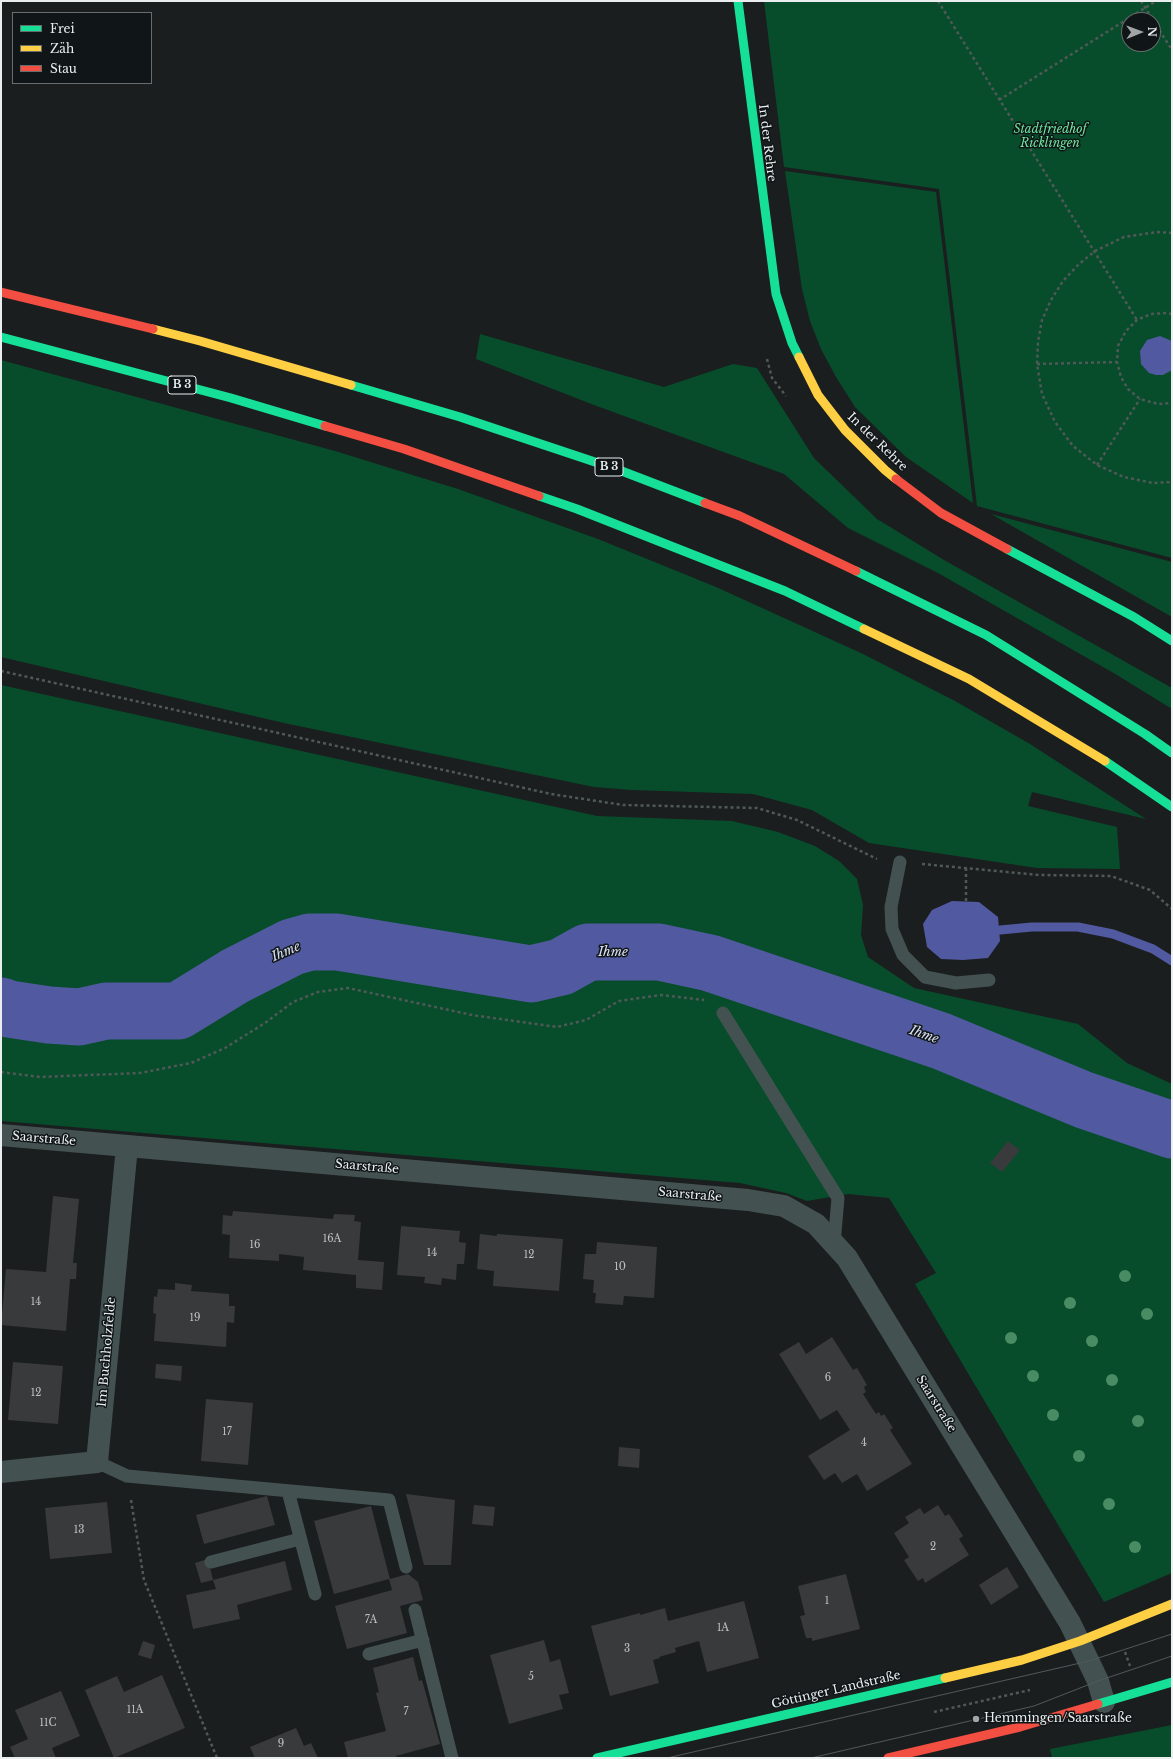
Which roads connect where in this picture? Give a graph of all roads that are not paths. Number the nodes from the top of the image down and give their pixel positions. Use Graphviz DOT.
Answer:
graph roads {
  1 [pos="738,1"];
  2 [pos="1,292"];
  3 [pos="1,337"];
  4 [pos="1172,641"];
  5 [pos="1172,753"];
  6 [pos="1172,807"];
  7 [pos="900,862"];
  8 [pos="988,980"];
  9 [pos="723,1013"];
  10 [pos="1,1135"];
  11 [pos="127,1146"];
  12 [pos="834,1244"];
  13 [pos="96,1462"];
  14 [pos="1,1472"];
  15 [pos="288,1491"];
  16 [pos="300,1539"];
  17 [pos="211,1562"];
  18 [pos="406,1567"];
  19 [pos="315,1594"];
  20 [pos="1172,1604"];
  21 [pos="415,1610"];
  22 [pos="423,1640"];
  23 [pos="1080,1641"];
  24 [pos="369,1654"];
  25 [pos="1172,1682"];
  26 [pos="1104,1702"];
  27 [pos="452,1758"];
  28 [pos="597,1758"];
  29 [pos="888,1758"];
  1 -- 4 [label="main road, In der Rehre"];
  2 -- 5 [label="main road, B 3"];
  3 -- 6 [label="main road, B 3"];
  7 -- 8 [label="lane"];
  9 -- 12 [label="lane"];
  10 -- 11 [label="street, Saarstraße"];
  11 -- 12 [label="street, Saarstraße"];
  11 -- 13 [label="street, Im Buchholzfelde"];
  12 -- 23 [label="street, Saarstraße"];
  13 -- 14 [label="street"];
  13 -- 15 [label="lane"];
  15 -- 16 [label="lane"];
  15 -- 18 [label="lane"];
  16 -- 17 [label="lane"];
  16 -- 19 [label="lane"];
  20 -- 23 [label="main road, Göttinger Landstraße"];
  21 -- 22 [label="lane"];
  22 -- 24 [label="lane"];
  22 -- 27 [label="lane"];
  23 -- 26 [label="street, Saarstraße"];
  23 -- 28 [label="main road, Göttinger Landstraße"];
  25 -- 26 [label="main road"];
  26 -- 29 [label="main road"];
}
